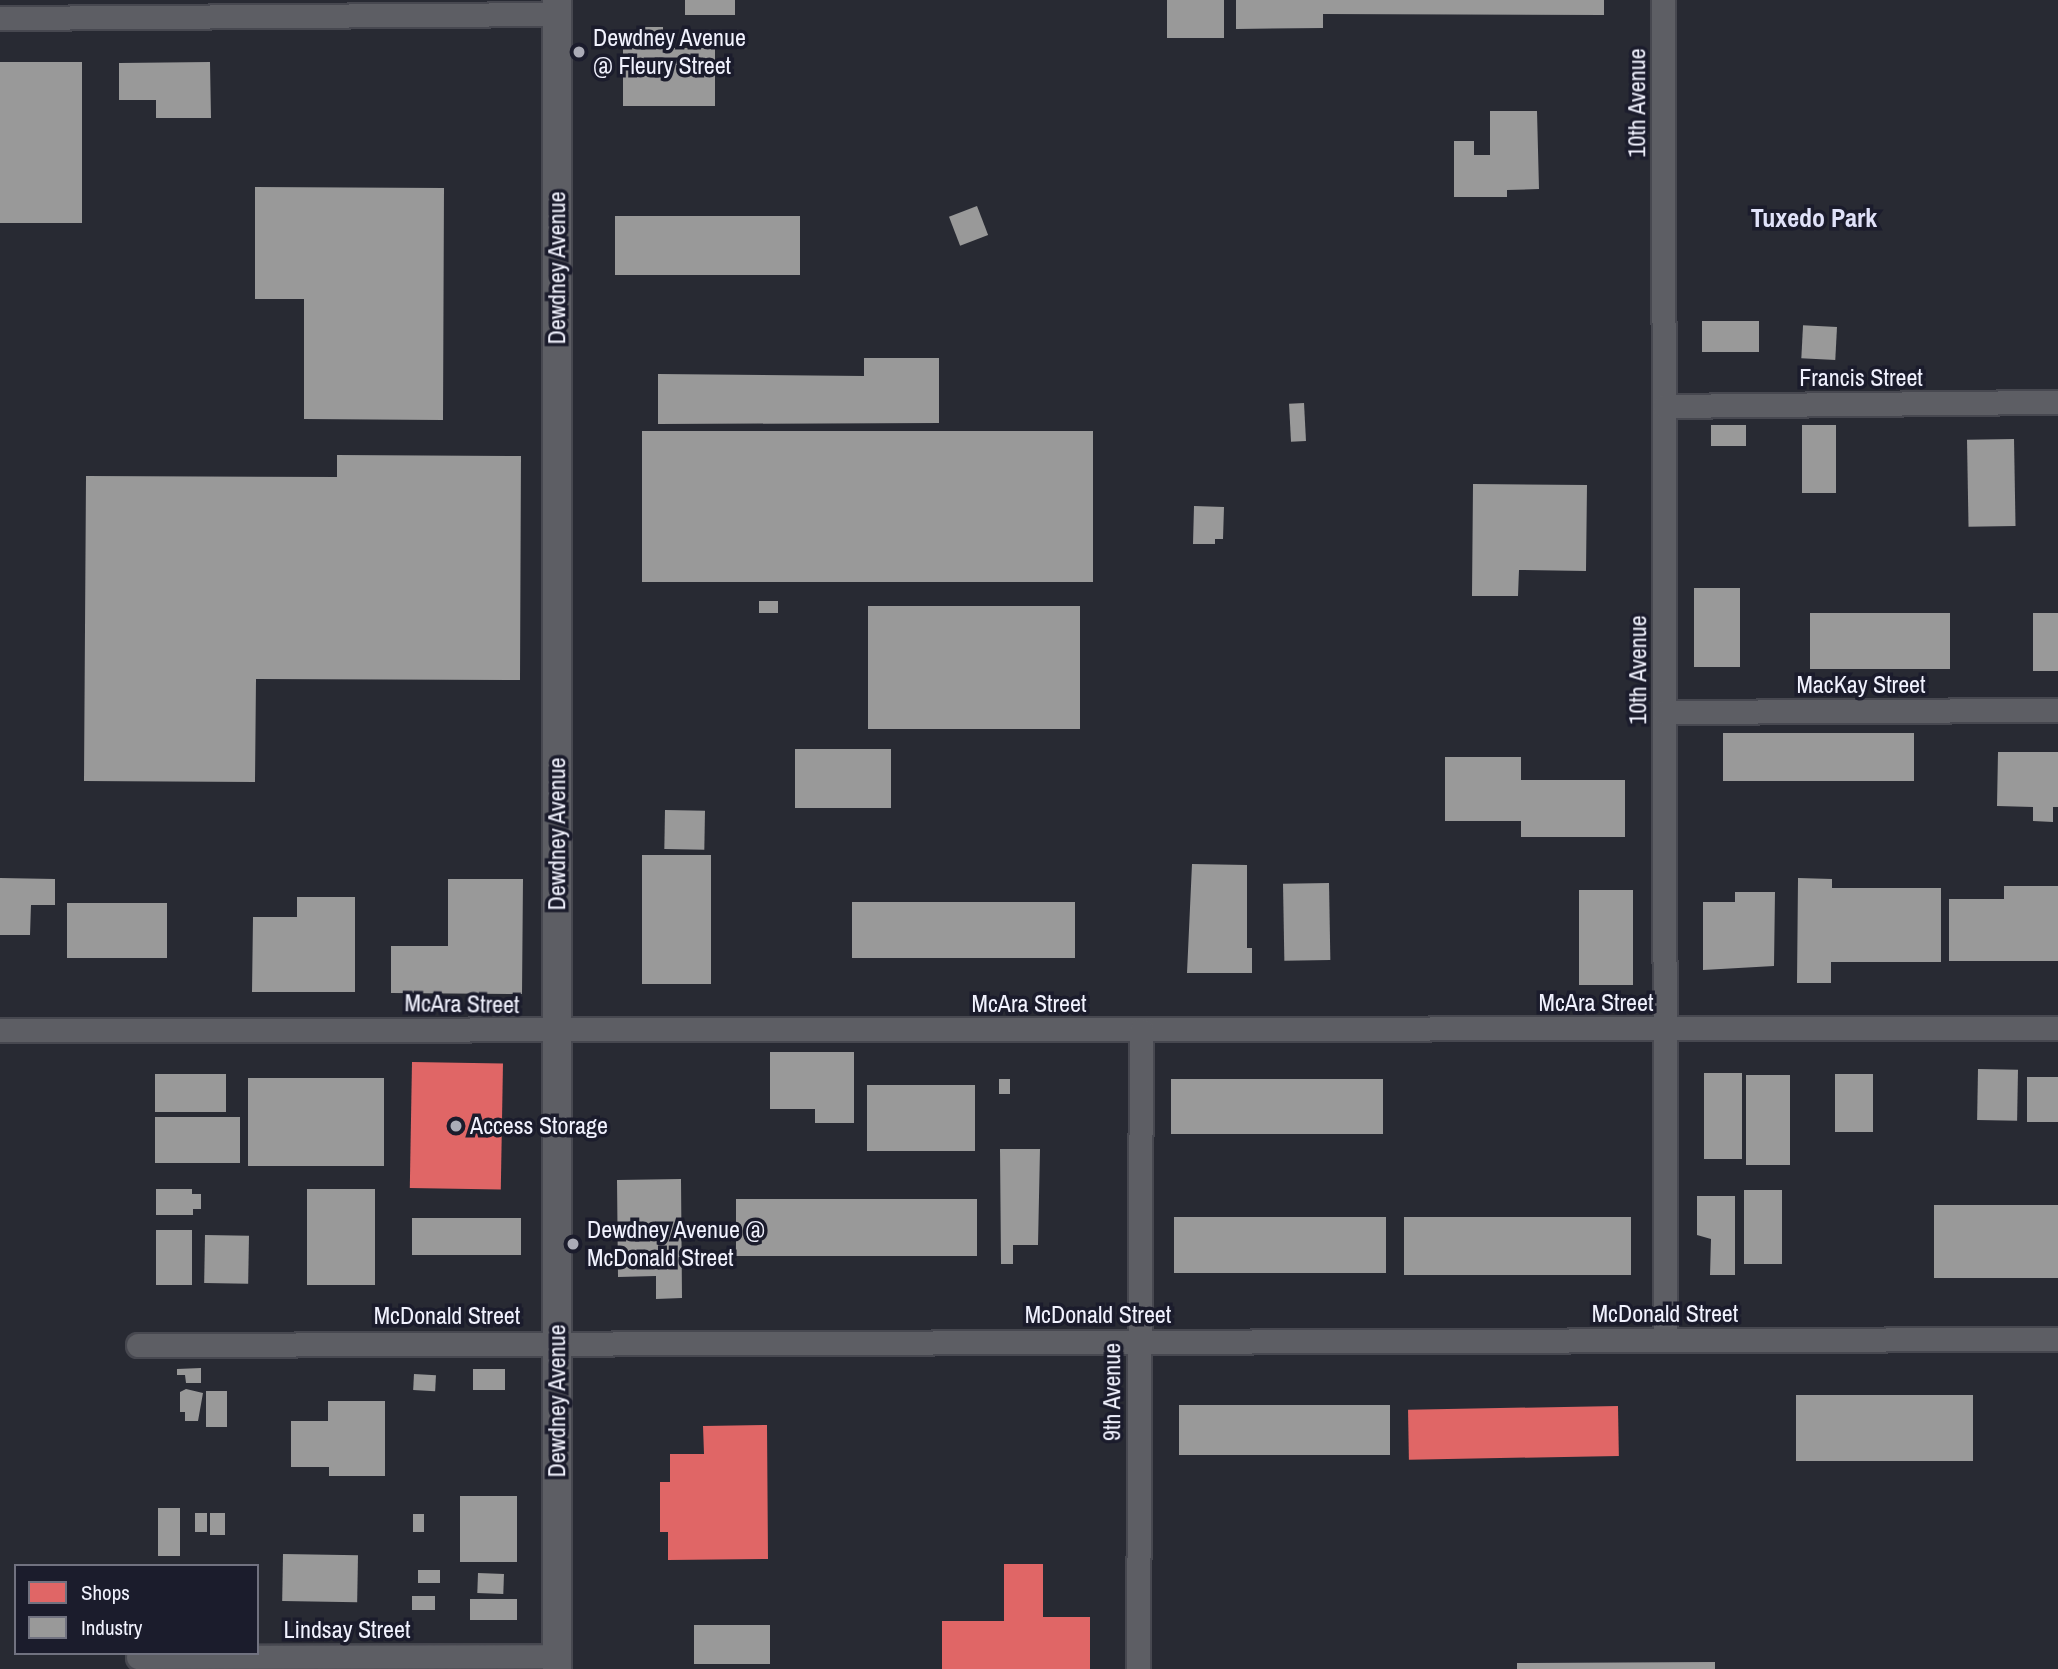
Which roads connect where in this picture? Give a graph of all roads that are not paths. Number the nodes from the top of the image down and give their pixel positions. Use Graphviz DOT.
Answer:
graph roads {
  1 [pos="1663,0"];
  2 [pos="557,7"];
  3 [pos="0,18"];
  4 [pos="2058,402"];
  5 [pos="1664,406"];
  6 [pos="2058,710"];
  7 [pos="1664,712"];
  8 [pos="2058,1028"];
  9 [pos="1665,1029"];
  10 [pos="0,1030"];
  11 [pos="1141,1030"];
  12 [pos="557,1032"];
  13 [pos="2058,1339"];
  14 [pos="1665,1340"];
  15 [pos="1138,1341"];
  16 [pos="557,1342"];
  17 [pos="138,1345"];
  18 [pos="138,1657"];
  19 [pos="557,1662"];
  20 [pos="1138,1669"];
  1 -- 5 [label="street, 10th Avenue"];
  2 -- 3 [label="street"];
  2 -- 12 [label="street, Dewdney Avenue"];
  4 -- 5 [label="street, Francis Street"];
  5 -- 7 [label="street, 10th Avenue"];
  6 -- 7 [label="street, MacKay Street"];
  7 -- 9 [label="street, 10th Avenue"];
  8 -- 9 [label="street, McAra Street"];
  9 -- 11 [label="street, McAra Street"];
  9 -- 14 [label="street, 10th Avenue"];
  10 -- 12 [label="street, McAra Street"];
  11 -- 12 [label="street, McAra Street"];
  11 -- 15 [label="street, 9th Avenue"];
  12 -- 16 [label="street, Dewdney Avenue"];
  13 -- 14 [label="street, McDonald Street"];
  14 -- 15 [label="street, McDonald Street"];
  15 -- 16 [label="street, McDonald Street"];
  15 -- 20 [label="street, 9th Avenue"];
  16 -- 17 [label="street, McDonald Street"];
  16 -- 19 [label="street, Dewdney Avenue"];
  18 -- 19 [label="street, Lindsay Street"];
}
